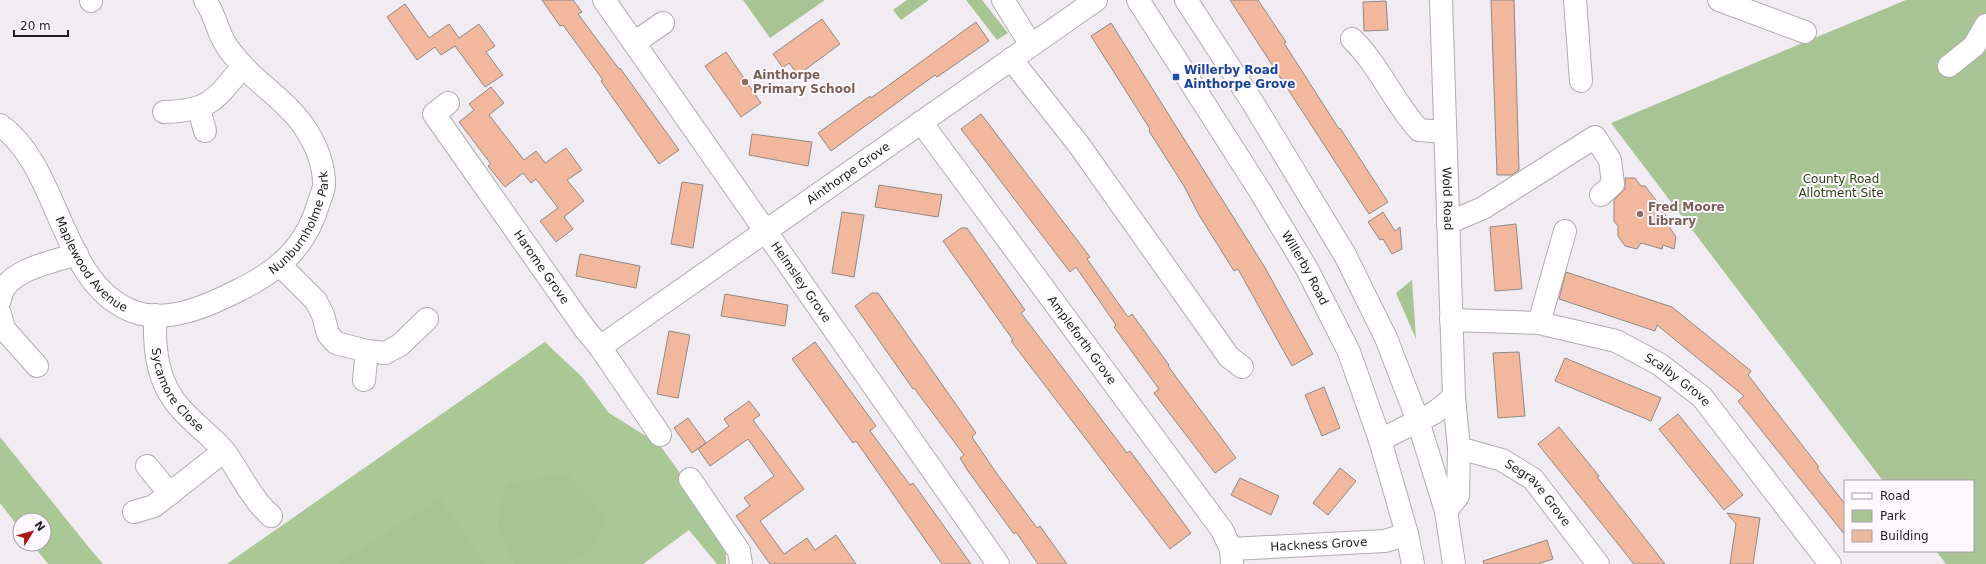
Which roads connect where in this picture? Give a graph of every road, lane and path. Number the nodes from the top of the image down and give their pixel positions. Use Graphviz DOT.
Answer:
graph roads {
  1 [pos="205,0"];
  2 [pos="604,0"];
  3 [pos="1003,0"];
  4 [pos="1096,0"];
  5 [pos="1138,0"];
  6 [pos="1186,0"];
  7 [pos="1441,0"];
  8 [pos="1575,0"];
  9 [pos="1719,0"];
  10 [pos="663,23"];
  11 [pos="1986,25"];
  12 [pos="1805,32"];
  13 [pos="1352,39"];
  14 [pos="634,43"];
  15 [pos="1031,45"];
  16 [pos="1011,59"];
  17 [pos="243,66"];
  18 [pos="1949,66"];
  19 [pos="1581,81"];
  20 [pos="448,103"];
  21 [pos="199,109"];
  22 [pos="164,112"];
  23 [pos="921,122"];
  24 [pos="0,126"];
  25 [pos="205,131"];
  26 [pos="1445,132"];
  27 [pos="1601,195"];
  28 [pos="1448,223"];
  29 [pos="766,230"];
  30 [pos="1565,231"];
  31 [pos="77,254"];
  32 [pos="280,265"];
  33 [pos="233,293"];
  34 [pos="0,296"];
  35 [pos="0,300"];
  36 [pos="0,314"];
  37 [pos="155,315"];
  38 [pos="427,319"];
  39 [pos="1451,320"];
  40 [pos="1539,323"];
  41 [pos="600,347"];
  42 [pos="367,351"];
  43 [pos="37,366"];
  44 [pos="1242,367"];
  45 [pos="364,380"];
  46 [pos="1454,397"];
  47 [pos="1418,421"];
  48 [pos="660,435"];
  49 [pos="1380,440"];
  50 [pos="1459,448"];
  51 [pos="224,452"];
  52 [pos="147,466"];
  53 [pos="690,479"];
  54 [pos="170,494"];
  55 [pos="1446,511"];
  56 [pos="134,512"];
  57 [pos="271,516"];
  58 [pos="1407,534"];
  59 [pos="1231,556"];
  60 [pos="1824,562"];
  61 [pos="741,564"];
  62 [pos="998,564"];
  63 [pos="1413,564"];
  64 [pos="1454,564"];
  65 [pos="1598,564"];
  1 -- 17 [label="street, Nunburnholme Park"];
  2 -- 14 [label="street, Helmsley Grove"];
  3 -- 15 [label="street"];
  4 -- 15 [label="street, Ainthorpe Grove"];
  5 -- 49 [label="street, Willerby Road"];
  6 -- 47 [label="street"];
  7 -- 26 [label="street, Wold Road"];
  8 -- 19 [label="street"];
  9 -- 12 [label="street"];
  10 -- 14 [label="street"];
  11 -- 18 [label="street"];
  13 -- 26 [label="street"];
  14 -- 29 [label="street, Helmsley Grove"];
  15 -- 16 [label="street, Ainthorpe Grove"];
  16 -- 23 [label="street, Ainthorpe Grove"];
  16 -- 44 [label="street"];
  17 -- 21 [label="street"];
  17 -- 32 [label="street, Nunburnholme Park"];
  20 -- 41 [label="street, Harome Grove"];
  21 -- 22 [label="street"];
  21 -- 25 [label="street"];
  23 -- 29 [label="street, Ainthorpe Grove"];
  23 -- 59 [label="street, Ampleforth Grove"];
  24 -- 31 [label="street, Maplewood Avenue"];
  26 -- 28 [label="street, Wold Road"];
  27 -- 28 [label="street"];
  28 -- 39 [label="street, Wold Road"];
  29 -- 41 [label="street, Ainthorpe Grove"];
  29 -- 62 [label="street, Helmsley Grove"];
  30 -- 40 [label="street"];
  31 -- 34 [label="street"];
  31 -- 37 [label="street, Maplewood Avenue"];
  32 -- 33 [label="street, Nunburnholme Park"];
  32 -- 42 [label="street"];
  33 -- 37 [label="street, Maplewood Avenue"];
  34 -- 35 [label="street"];
  36 -- 43 [label="street"];
  37 -- 51 [label="street, Sycamore Close"];
  38 -- 42 [label="street"];
  39 -- 40 [label="street, Scalby Grove"];
  39 -- 46 [label="street, Wold Road"];
  40 -- 60 [label="street, Scalby Grove"];
  41 -- 48 [label="street, Harome Grove"];
  42 -- 45 [label="street"];
  46 -- 47 [label="street"];
  46 -- 50 [label="street, Wold Road"];
  47 -- 49 [label="street"];
  47 -- 55 [label="street"];
  49 -- 58 [label="street, Willerby Road"];
  50 -- 55 [label="street, Wold Road"];
  50 -- 65 [label="street, Segrave Grove"];
  51 -- 54 [label="street"];
  51 -- 57 [label="street, Sycamore Close"];
  52 -- 54 [label="street"];
  53 -- 61 [label="street"];
  54 -- 56 [label="street"];
  55 -- 64 [label="street"];
  58 -- 59 [label="street, Hackness Grove"];
  58 -- 63 [label="street, Willerby Road"];
}
